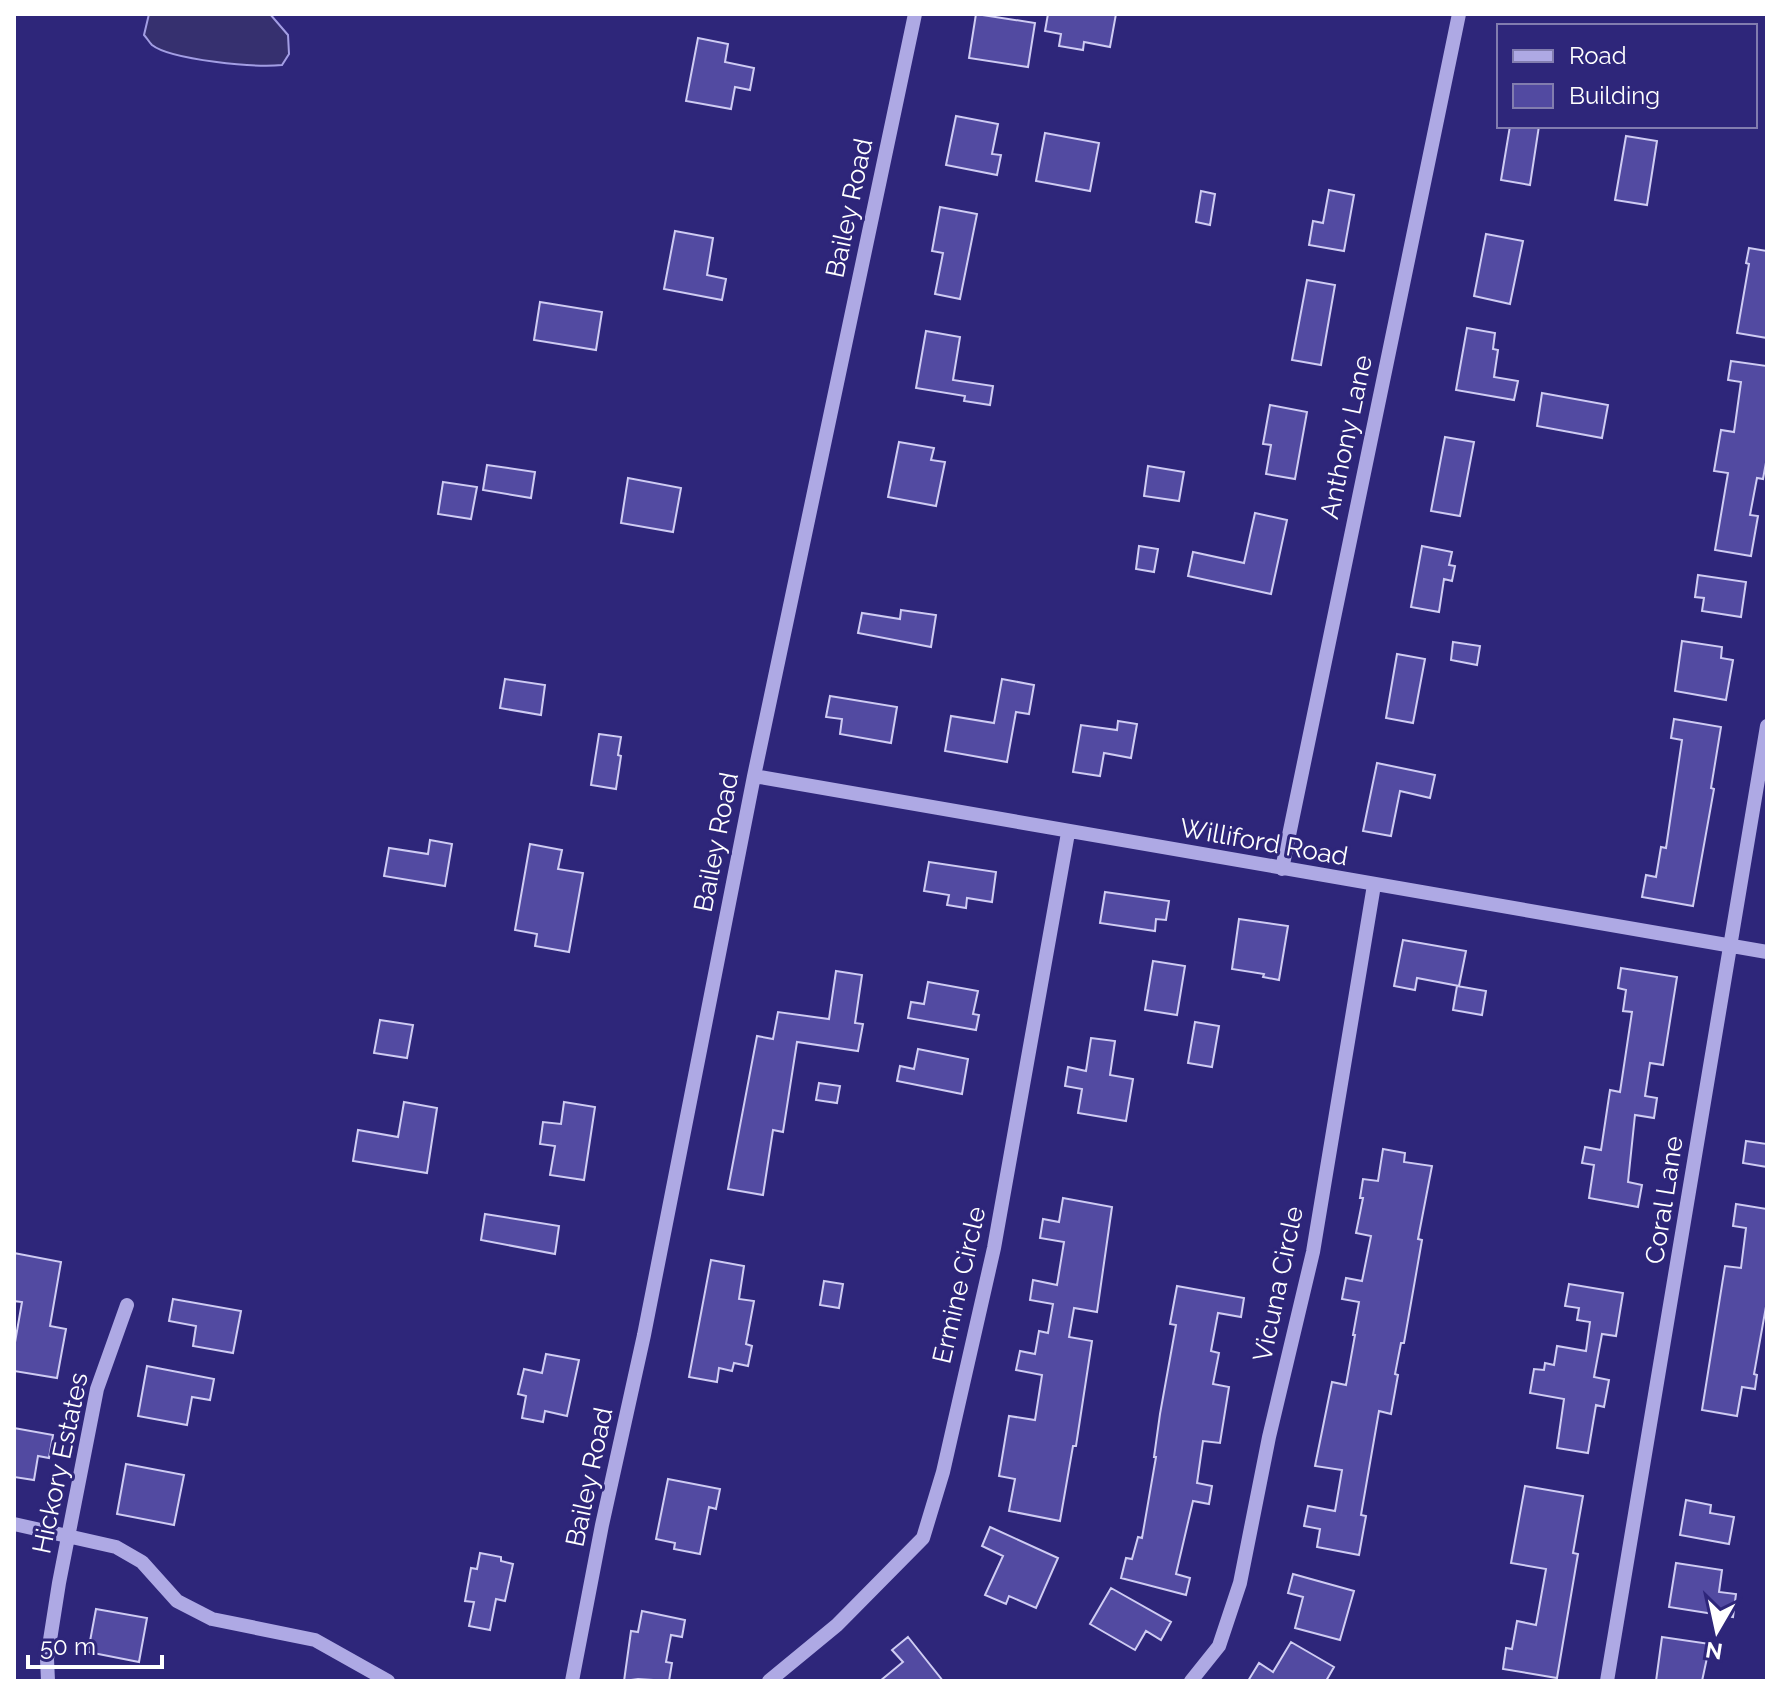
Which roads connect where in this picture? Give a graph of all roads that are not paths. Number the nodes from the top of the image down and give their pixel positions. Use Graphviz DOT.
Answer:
graph roads {
  1 [pos="915,14"];
  2 [pos="1459,14"];
  3 [pos="1767,726"];
  4 [pos="754,776"];
  5 [pos="1068,833"];
  6 [pos="1282,869"];
  7 [pos="1374,885"];
  8 [pos="1730,946"];
  9 [pos="1767,952"];
  10 [pos="127,1305"];
  11 [pos="14,1524"];
  12 [pos="69,1535"];
  13 [pos="48,1681"];
  14 [pos="388,1681"];
  15 [pos="572,1681"];
  16 [pos="769,1681"];
  17 [pos="1191,1681"];
  18 [pos="1607,1681"];
  1 -- 4 [label="street, Bailey Road"];
  2 -- 6 [label="street, Anthony Lane"];
  3 -- 8 [label="street, Coral Lane"];
  4 -- 5 [label="street, Williford Road"];
  4 -- 15 [label="street, Bailey Road"];
  5 -- 6 [label="street, Williford Road"];
  5 -- 16 [label="street, Ermine Circle"];
  6 -- 7 [label="street, Williford Road"];
  7 -- 8 [label="street, Williford Road"];
  7 -- 17 [label="street, Vicuna Circle"];
  8 -- 9 [label="street, Williford Road"];
  8 -- 18 [label="street, Coral Lane"];
  10 -- 12 [label="street, Hickory Estates"];
  11 -- 12 [label="street"];
  12 -- 13 [label="street, Hickory Estates"];
  12 -- 14 [label="street"];
}
